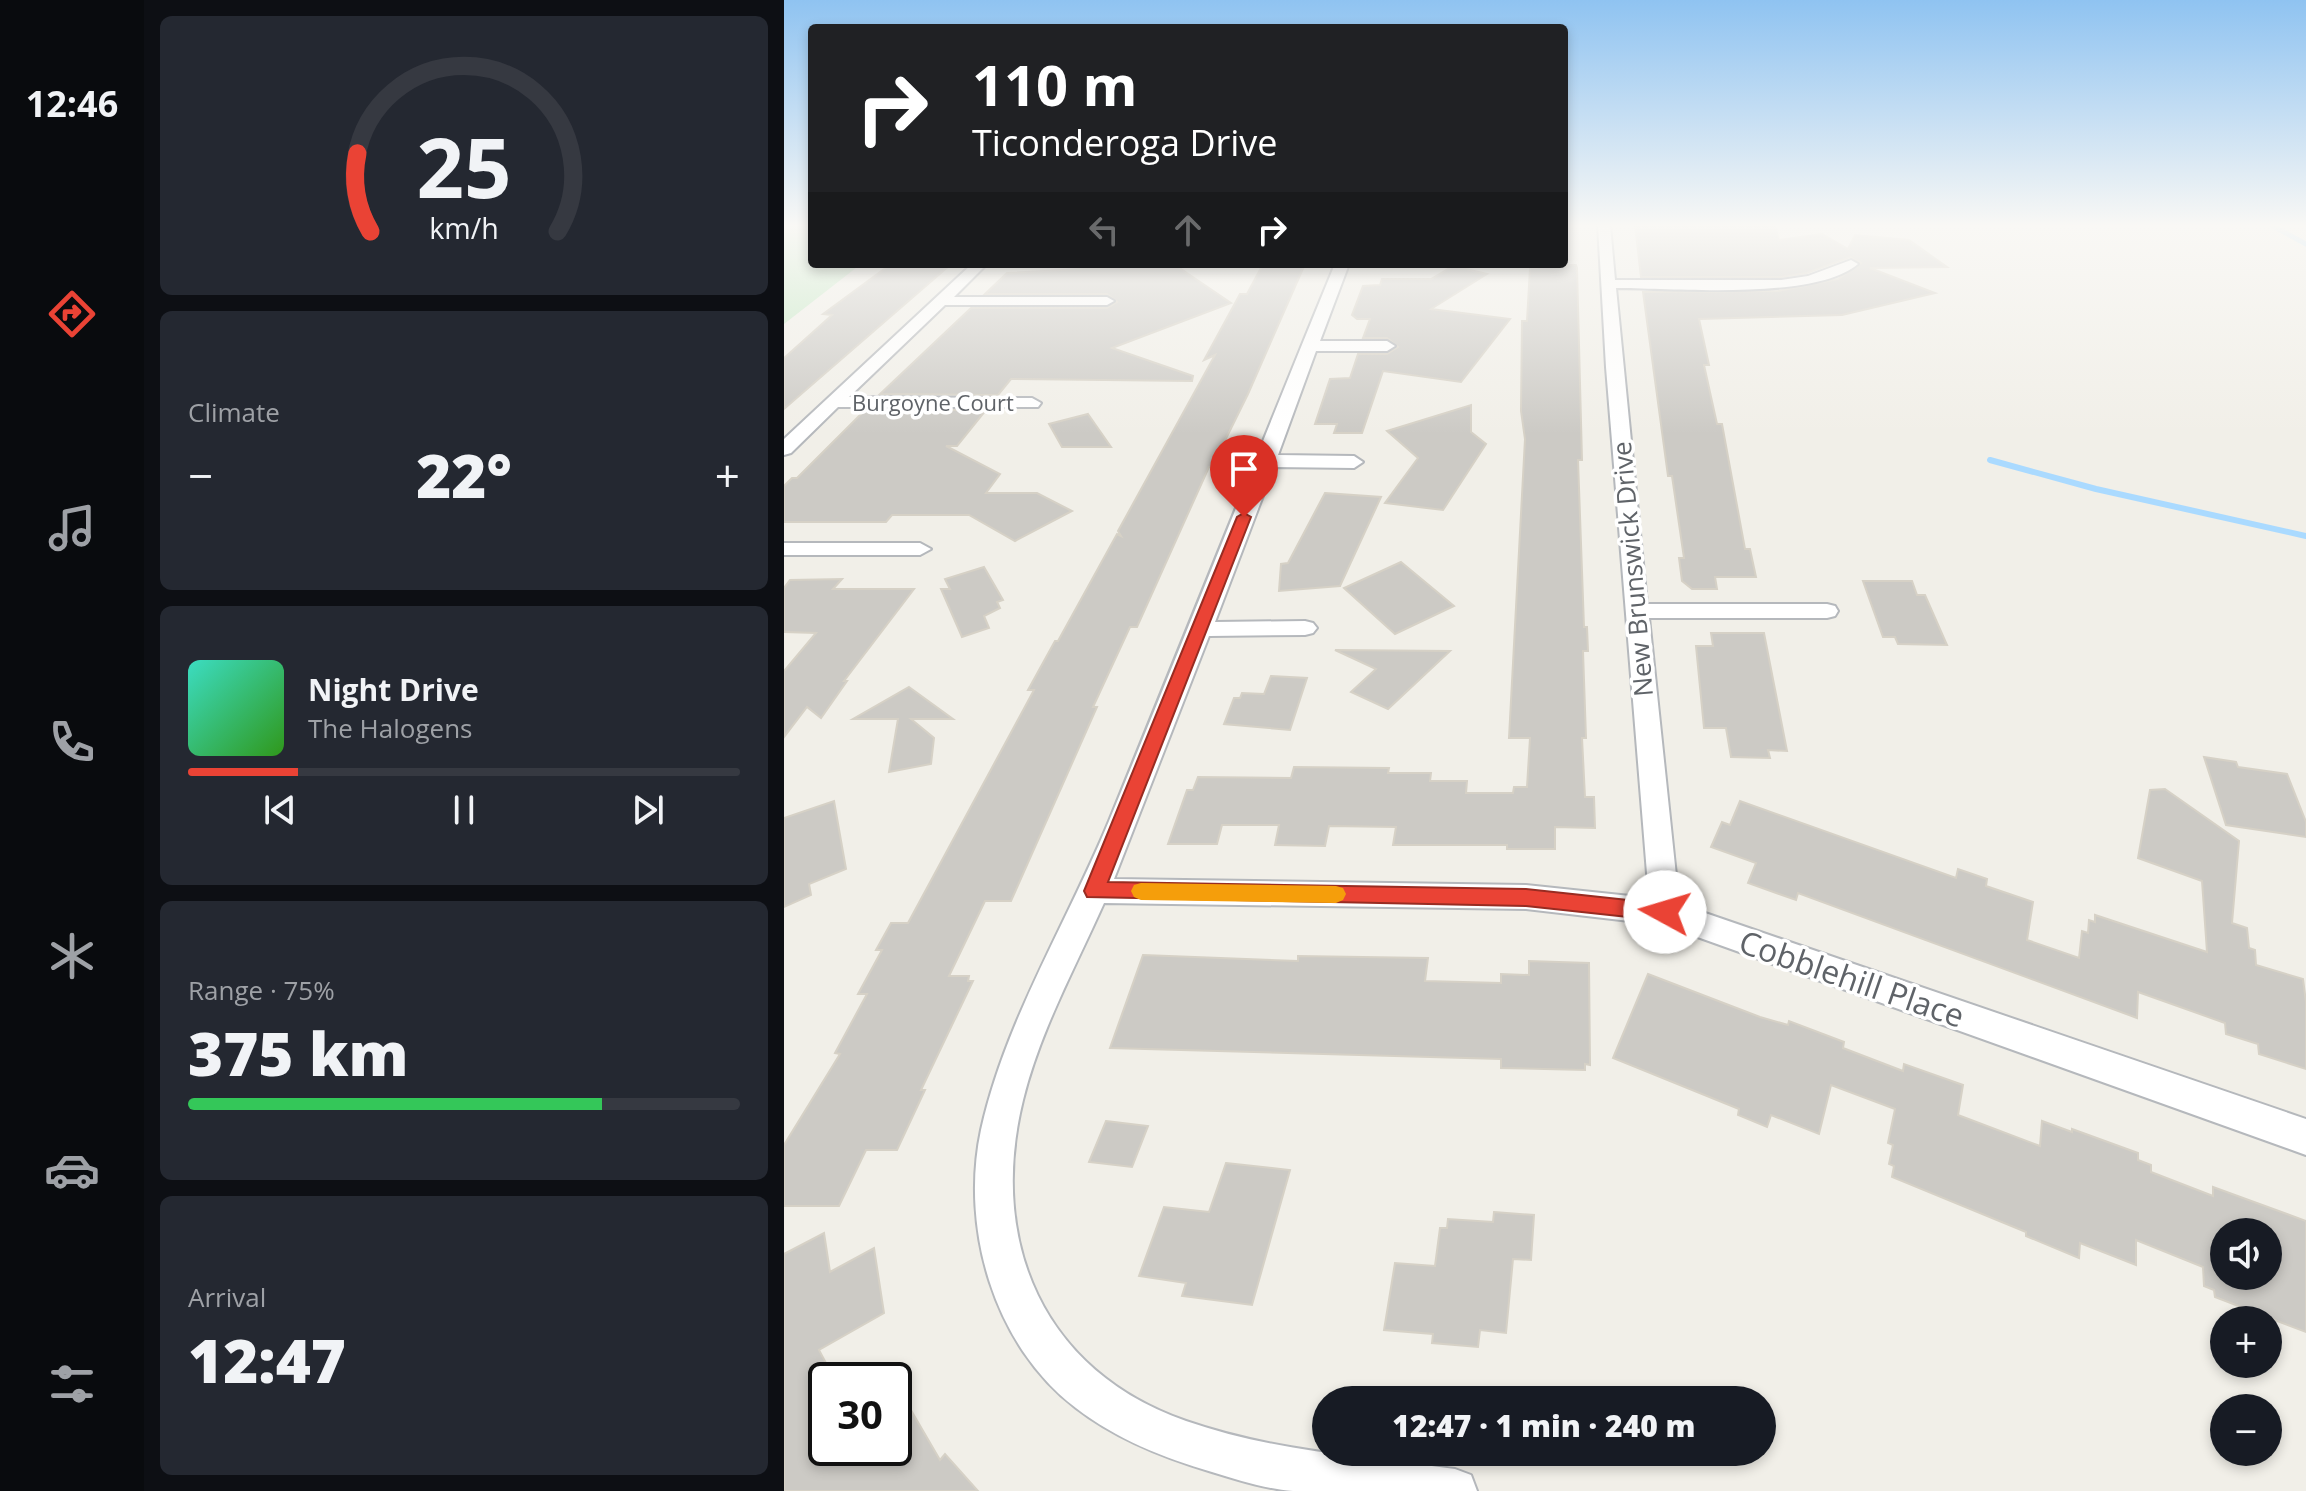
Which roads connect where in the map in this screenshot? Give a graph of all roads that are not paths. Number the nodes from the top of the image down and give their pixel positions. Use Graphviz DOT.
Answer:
graph roads {
  1 [pos="947,295"];
  2 [pos="1330,295"];
  3 [pos="1610,295"];
  4 [pos="940,301"];
  5 [pos="1107,301"];
  6 [pos="1309,346"];
  7 [pos="1387,346"];
  8 [pos="833,402"];
  9 [pos="1032,403"];
  10 [pos="784,449"];
  11 [pos="1266,461"];
  12 [pos="1354,462"];
  13 [pos="784,549"];
  14 [pos="920,549"];
  15 [pos="1636,611"];
  16 [pos="1827,611"];
  17 [pos="1305,628"];
  18 [pos="1199,629"];
  19 [pos="1095,891"];
  20 [pos="1665,912"];
  21 [pos="2306,1137"];
  22 [pos="1273,1478"];
  23 [pos="1455,1491"];
  1 -- 4 [label="street"];
  2 -- 6 [label="street"];
  3 -- 15 [label="street, New Brunswick Drive"];
  4 -- 5 [label="street"];
  4 -- 8 [label="street"];
  6 -- 7 [label="street"];
  6 -- 11 [label="street"];
  8 -- 9 [label="street, Burgoyne Court"];
  8 -- 10 [label="street"];
  11 -- 12 [label="street"];
  11 -- 18 [label="street"];
  13 -- 14 [label="street"];
  15 -- 16 [label="street"];
  15 -- 20 [label="street, New Brunswick Drive"];
  17 -- 18 [label="street"];
  18 -- 19 [label="street"];
  19 -- 20 [label="street, Cobblehill Place"];
  19 -- 22 [label="street"];
  20 -- 21 [label="street, Cobblehill Place"];
  22 -- 23 [label="street"];
}
